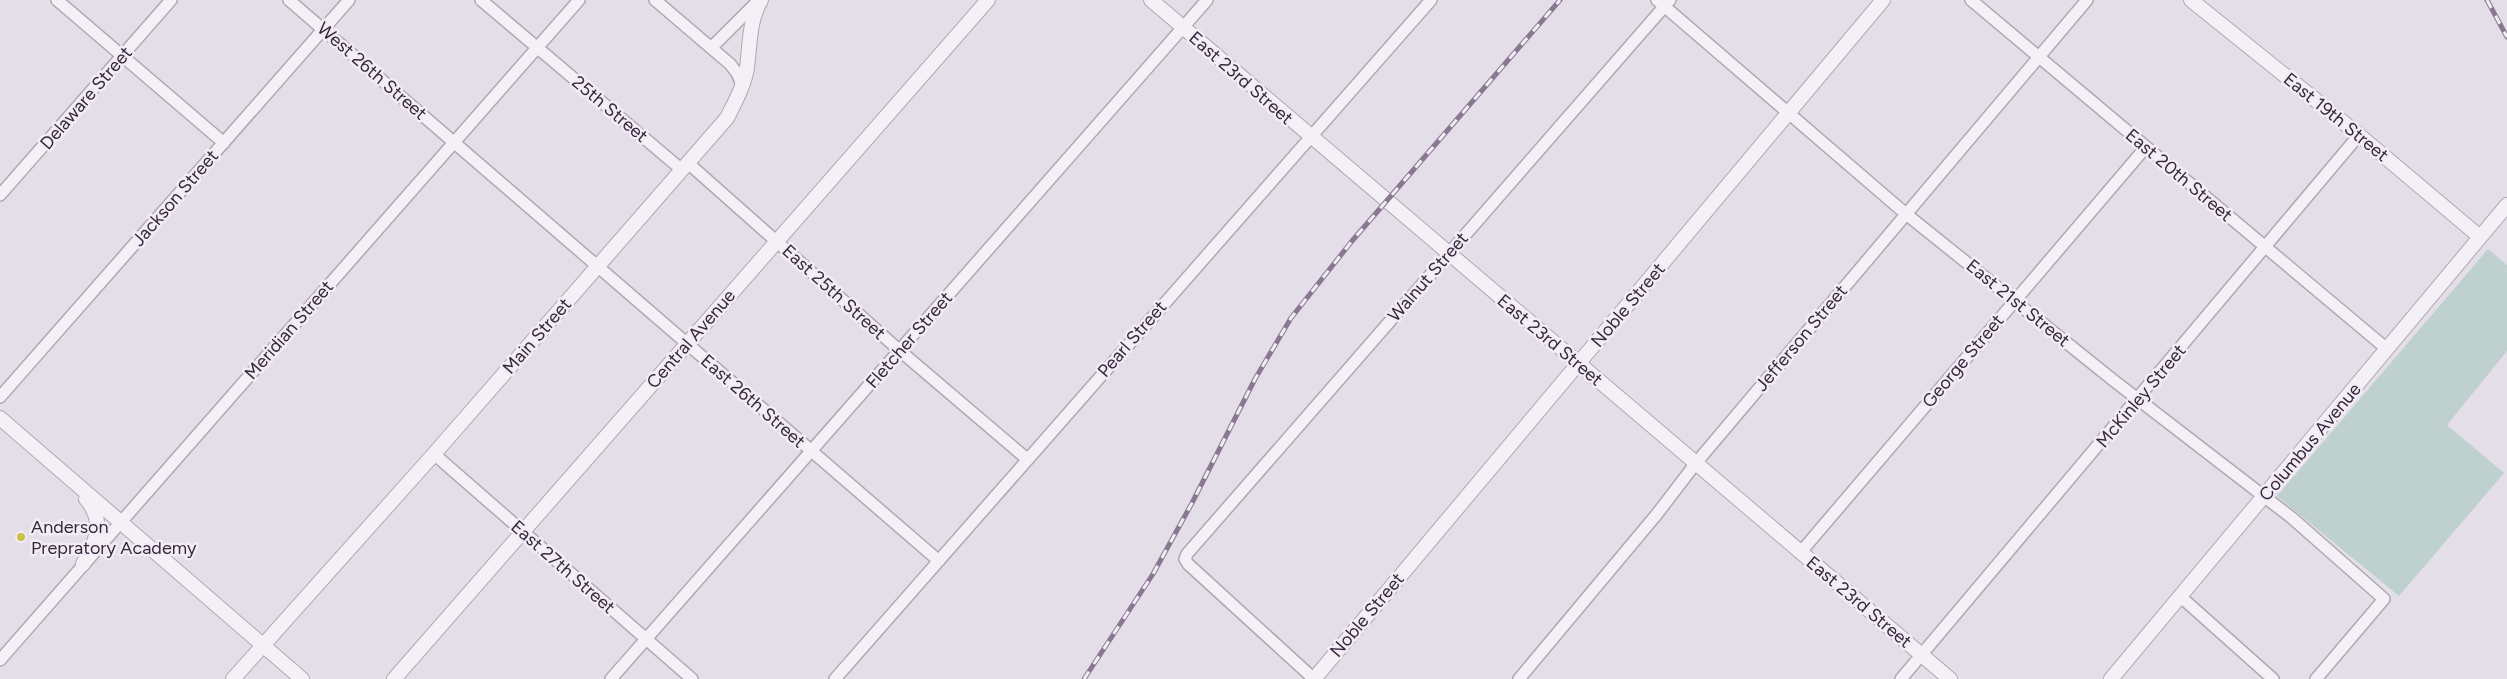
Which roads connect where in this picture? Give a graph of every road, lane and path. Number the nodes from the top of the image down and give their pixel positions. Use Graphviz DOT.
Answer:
graph roads {
  1 [pos="57,0"];
  2 [pos="172,0"];
  3 [pos="289,0"];
  4 [pos="350,0"];
  5 [pos="481,0"];
  6 [pos="579,0"];
  7 [pos="655,0"];
  8 [pos="760,0"];
  9 [pos="988,0"];
  10 [pos="1151,0"];
  11 [pos="1207,0"];
  12 [pos="1431,0"];
  13 [pos="1883,0"];
  14 [pos="1971,0"];
  15 [pos="2087,0"];
  16 [pos="2191,0"];
  17 [pos="1664,2"];
  18 [pos="1183,28"];
  19 [pos="323,30"];
  20 [pos="537,48"];
  21 [pos="711,48"];
  22 [pos="122,56"];
  23 [pos="2038,57"];
  24 [pos="742,85"];
  25 [pos="1789,114"];
  26 [pos="2359,135"];
  27 [pos="1310,136"];
  28 [pos="224,142"];
  29 [pos="454,142"];
  30 [pos="2146,147"];
  31 [pos="685,167"];
  32 [pos="0,195"];
  33 [pos="2507,205"];
  34 [pos="1906,214"];
  35 [pos="2480,237"];
  36 [pos="777,241"];
  37 [pos="2266,247"];
  38 [pos="1448,253"];
  39 [pos="598,266"];
  40 [pos="2014,301"];
  41 [pos="687,343"];
  42 [pos="2387,349"];
  43 [pos="899,350"];
  44 [pos="1578,364"];
  45 [pos="0,397"];
  46 [pos="2138,400"];
  47 [pos="0,418"];
  48 [pos="811,450"];
  49 [pos="434,454"];
  50 [pos="1027,459"];
  51 [pos="1696,463"];
  52 [pos="66,476"];
  53 [pos="2264,498"];
  54 [pos="119,521"];
  55 [pos="522,532"];
  56 [pos="1800,553"];
  57 [pos="939,561"];
  58 [pos="83,564"];
  59 [pos="2181,597"];
  60 [pos="646,639"];
  61 [pos="263,645"];
  62 [pos="1921,655"];
  63 [pos="0,660"];
  64 [pos="233,679"];
  65 [pos="302,679"];
  66 [pos="394,679"];
  67 [pos="611,679"];
  68 [pos="692,679"];
  69 [pos="835,679"];
  70 [pos="1314,679"];
  71 [pos="1519,679"];
  72 [pos="1901,679"];
  73 [pos="1950,679"];
  74 [pos="2111,679"];
  75 [pos="2273,679"];
  76 [pos="2316,679"];
  1 -- 22 [label="street"];
  2 -- 22 [label="street, Delaware Street"];
  3 -- 19 [label="street, West 26th Street"];
  4 -- 19 [label="street, Jackson Street"];
  5 -- 20 [label="street, 25th Street"];
  6 -- 20 [label="street, Meridian Street"];
  7 -- 21 [label="street"];
  8 -- 21 [label="street, Main Street"];
  8 -- 24 [label="street, Main Street"];
  9 -- 36 [label="street, Central Avenue"];
  10 -- 18 [label="street, East 23rd Street"];
  11 -- 18 [label="street, Fletcher Street"];
  12 -- 27 [label="street, Pearl Street"];
  13 -- 25 [label="street, Noble Street"];
  14 -- 23 [label="street, East 20th Street"];
  15 -- 23 [label="street, Jefferson Street"];
  16 -- 26 [label="street, East 19th Street"];
  17 -- 25 [label="street, East 21st Street"];
  17 -- 38 [label="street, Walnut Street"];
  18 -- 27 [label="street, East 23rd Street"];
  18 -- 43 [label="street, Fletcher Street"];
  19 -- 28 [label="street, Jackson Street"];
  19 -- 29 [label="street, West 26th Street"];
  20 -- 29 [label="street, Meridian Street"];
  20 -- 31 [label="street, 25th Street"];
  21 -- 24 [label="street"];
  22 -- 28 [label="street"];
  22 -- 32 [label="street, Delaware Street"];
  23 -- 30 [label="street, East 20th Street"];
  23 -- 34 [label="street, Jefferson Street"];
  24 -- 31 [label="street, Main Street"];
  25 -- 34 [label="street, East 21st Street"];
  25 -- 44 [label="street, Noble Street"];
  26 -- 35 [label="street, East 19th Street"];
  26 -- 37 [label="street, McKinley Street"];
  27 -- 38 [label="street, East 23rd Street"];
  27 -- 50 [label="street, Pearl Street"];
  28 -- 45 [label="street, Jackson Street"];
  29 -- 39 [label="street, East 26th Street"];
  29 -- 54 [label="street, Meridian Street"];
  30 -- 37 [label="street, East 20th Street"];
  30 -- 40 [label="street, George Street"];
  31 -- 36 [label="street, East 25th Street"];
  31 -- 39 [label="street, Main Street"];
  33 -- 35 [label="street, Columbus Avenue"];
  34 -- 40 [label="street, East 21st Street"];
  34 -- 51 [label="street, Jefferson Street"];
  35 -- 42 [label="street, Columbus Avenue"];
  36 -- 41 [label="street, Central Avenue"];
  36 -- 43 [label="street, East 25th Street"];
  37 -- 42 [label="street, East 20th Street"];
  37 -- 46 [label="street, McKinley Street"];
  38 -- 44 [label="street, East 23rd Street"];
  38 -- 70 [label="street, Walnut Street"];
  39 -- 41 [label="street, East 26th Street"];
  39 -- 49 [label="street, Main Street"];
  40 -- 46 [label="street, East 21st Street"];
  40 -- 56 [label="street, George Street"];
  41 -- 48 [label="street, East 26th Street"];
  41 -- 55 [label="street, Central Avenue"];
  42 -- 53 [label="street, Columbus Avenue"];
  43 -- 48 [label="street, Fletcher Street"];
  43 -- 50 [label="street, East 25th Street"];
  44 -- 51 [label="street, East 23rd Street"];
  44 -- 70 [label="street, Noble Street"];
  46 -- 53 [label="street, East 21st Street"];
  46 -- 62 [label="street, McKinley Street"];
  47 -- 52 [label="street"];
  48 -- 57 [label="street, East 26th Street"];
  48 -- 60 [label="street, Fletcher Street"];
  49 -- 55 [label="street, East 27th Street"];
  49 -- 61 [label="street, Main Street"];
  50 -- 57 [label="street, Pearl Street"];
  51 -- 56 [label="street, East 23rd Street"];
  51 -- 71 [label="street, Jefferson Street"];
  52 -- 54 [label="street"];
  52 -- 58 [label="street"];
  53 -- 59 [label="street, Columbus Avenue"];
  53 -- 76 [label="street, East 21st Street"];
  54 -- 58 [label="street, Meridian Street"];
  54 -- 61 [label="street"];
  55 -- 60 [label="street, East 27th Street"];
  55 -- 66 [label="street, Central Avenue"];
  56 -- 62 [label="street, East 23rd Street"];
  57 -- 69 [label="street, Pearl Street"];
  58 -- 63 [label="street, Meridian Street"];
  59 -- 74 [label="street, Columbus Avenue"];
  59 -- 75 [label="street"];
  60 -- 67 [label="street, Fletcher Street"];
  60 -- 68 [label="street, East 27th Street"];
  61 -- 64 [label="street, Main Street"];
  61 -- 65 [label="street"];
  62 -- 72 [label="street, McKinley Street"];
  62 -- 73 [label="street, East 23rd Street"];
}
